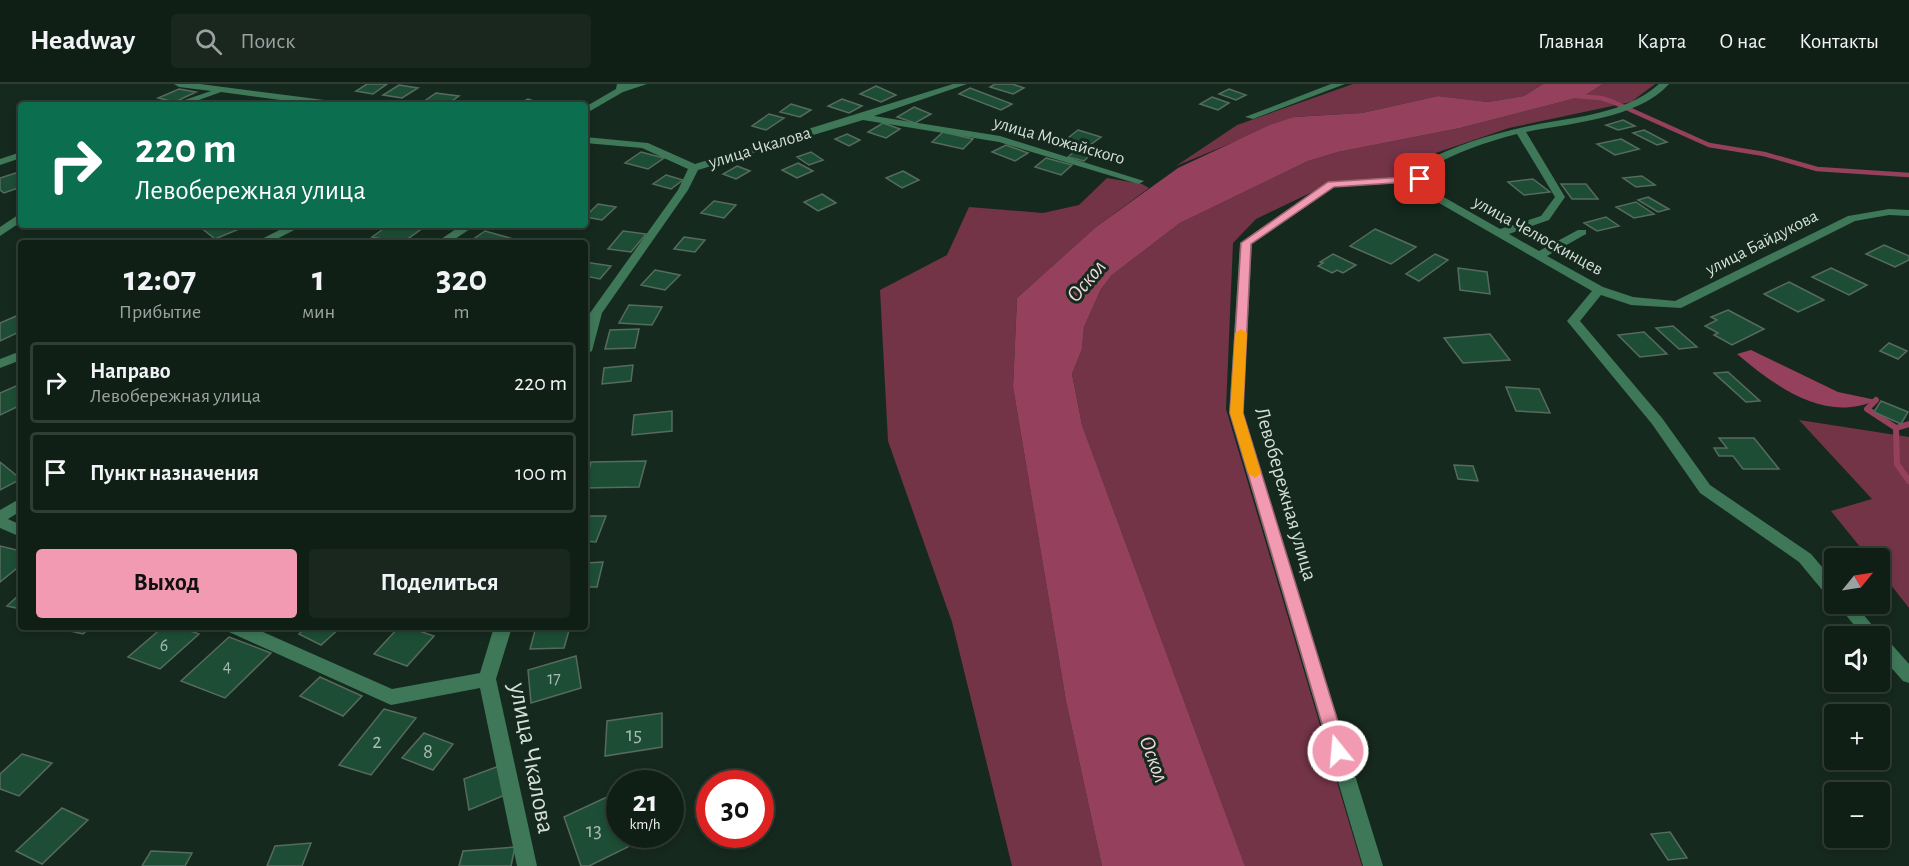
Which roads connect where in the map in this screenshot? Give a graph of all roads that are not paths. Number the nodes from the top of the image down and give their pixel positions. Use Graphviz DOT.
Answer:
graph roads {
  1 [pos="179,84"];
  2 [pos="642,84"];
  3 [pos="962,84"];
  4 [pos="1340,84"];
  5 [pos="1664,84"];
  6 [pos="621,87"];
  7 [pos="220,91"];
  8 [pos="185,102"];
  9 [pos="314,102"];
  10 [pos="588,109"];
  11 [pos="863,117"];
  12 [pos="1250,117"];
  13 [pos="1520,131"];
  14 [pos="588,140"];
  15 [pos="18,156"];
  16 [pos="0,162"];
  17 [pos="694,168"];
  18 [pos="1420,179"];
  19 [pos="1139,181"];
  20 [pos="1909,213"];
  21 [pos="18,218"];
  22 [pos="292,228"];
  23 [pos="465,228"];
  24 [pos="1582,232"];
  25 [pos="0,233"];
  26 [pos="1500,233"];
  27 [pos="266,240"];
  28 [pos="446,240"];
  29 [pos="1540,255"];
  30 [pos="1599,290"];
  31 [pos="1631,301"];
  32 [pos="588,341"];
  33 [pos="18,356"];
  34 [pos="0,364"];
  35 [pos="18,506"];
  36 [pos="0,520"];
  37 [pos="18,529"];
  38 [pos="1824,580"];
  39 [pos="1854,614"];
  40 [pos="1864,626"];
  41 [pos="243,630"];
  42 [pos="502,630"];
  43 [pos="1890,654"];
  44 [pos="1909,676"];
  45 [pos="488,679"];
  46 [pos="527,866"];
  47 [pos="1374,866"];
  1 -- 7 [label="street"];
  2 -- 6 [label="street"];
  3 -- 11 [label="street, улица Чкалова"];
  4 -- 12 [label="street"];
  5 -- 13 [label="street"];
  6 -- 10 [label="street"];
  7 -- 8 [label="street"];
  7 -- 9 [label="street"];
  11 -- 17 [label="street, улица Чкалова"];
  11 -- 19 [label="street, улица Можайского"];
  13 -- 18 [label="street"];
  13 -- 26 [label="street"];
  14 -- 17 [label="street"];
  15 -- 16 [label="street"];
  17 -- 32 [label="street, улица Чкалова"];
  18 -- 26 [label="street, улица Челюскинцев"];
  18 -- 47 [label="street, Левобережная улица"];
  20 -- 31 [label="street, улица Байдукова"];
  21 -- 25 [label="street"];
  22 -- 27 [label="street"];
  23 -- 28 [label="street"];
  24 -- 29 [label="street"];
  26 -- 29 [label="street, улица Челюскинцев"];
  29 -- 30 [label="street, улица Челюскинцев"];
  30 -- 31 [label="street, улица Челюскинцев"];
  30 -- 38 [label="street"];
  33 -- 34 [label="street"];
  35 -- 36 [label="street"];
  36 -- 37 [label="street"];
  39 -- 40 [label="street"];
  41 -- 45 [label="street"];
  42 -- 45 [label="street, улица Чкалова"];
  43 -- 44 [label="street"];
  45 -- 46 [label="street, улица Чкалова"];
}
